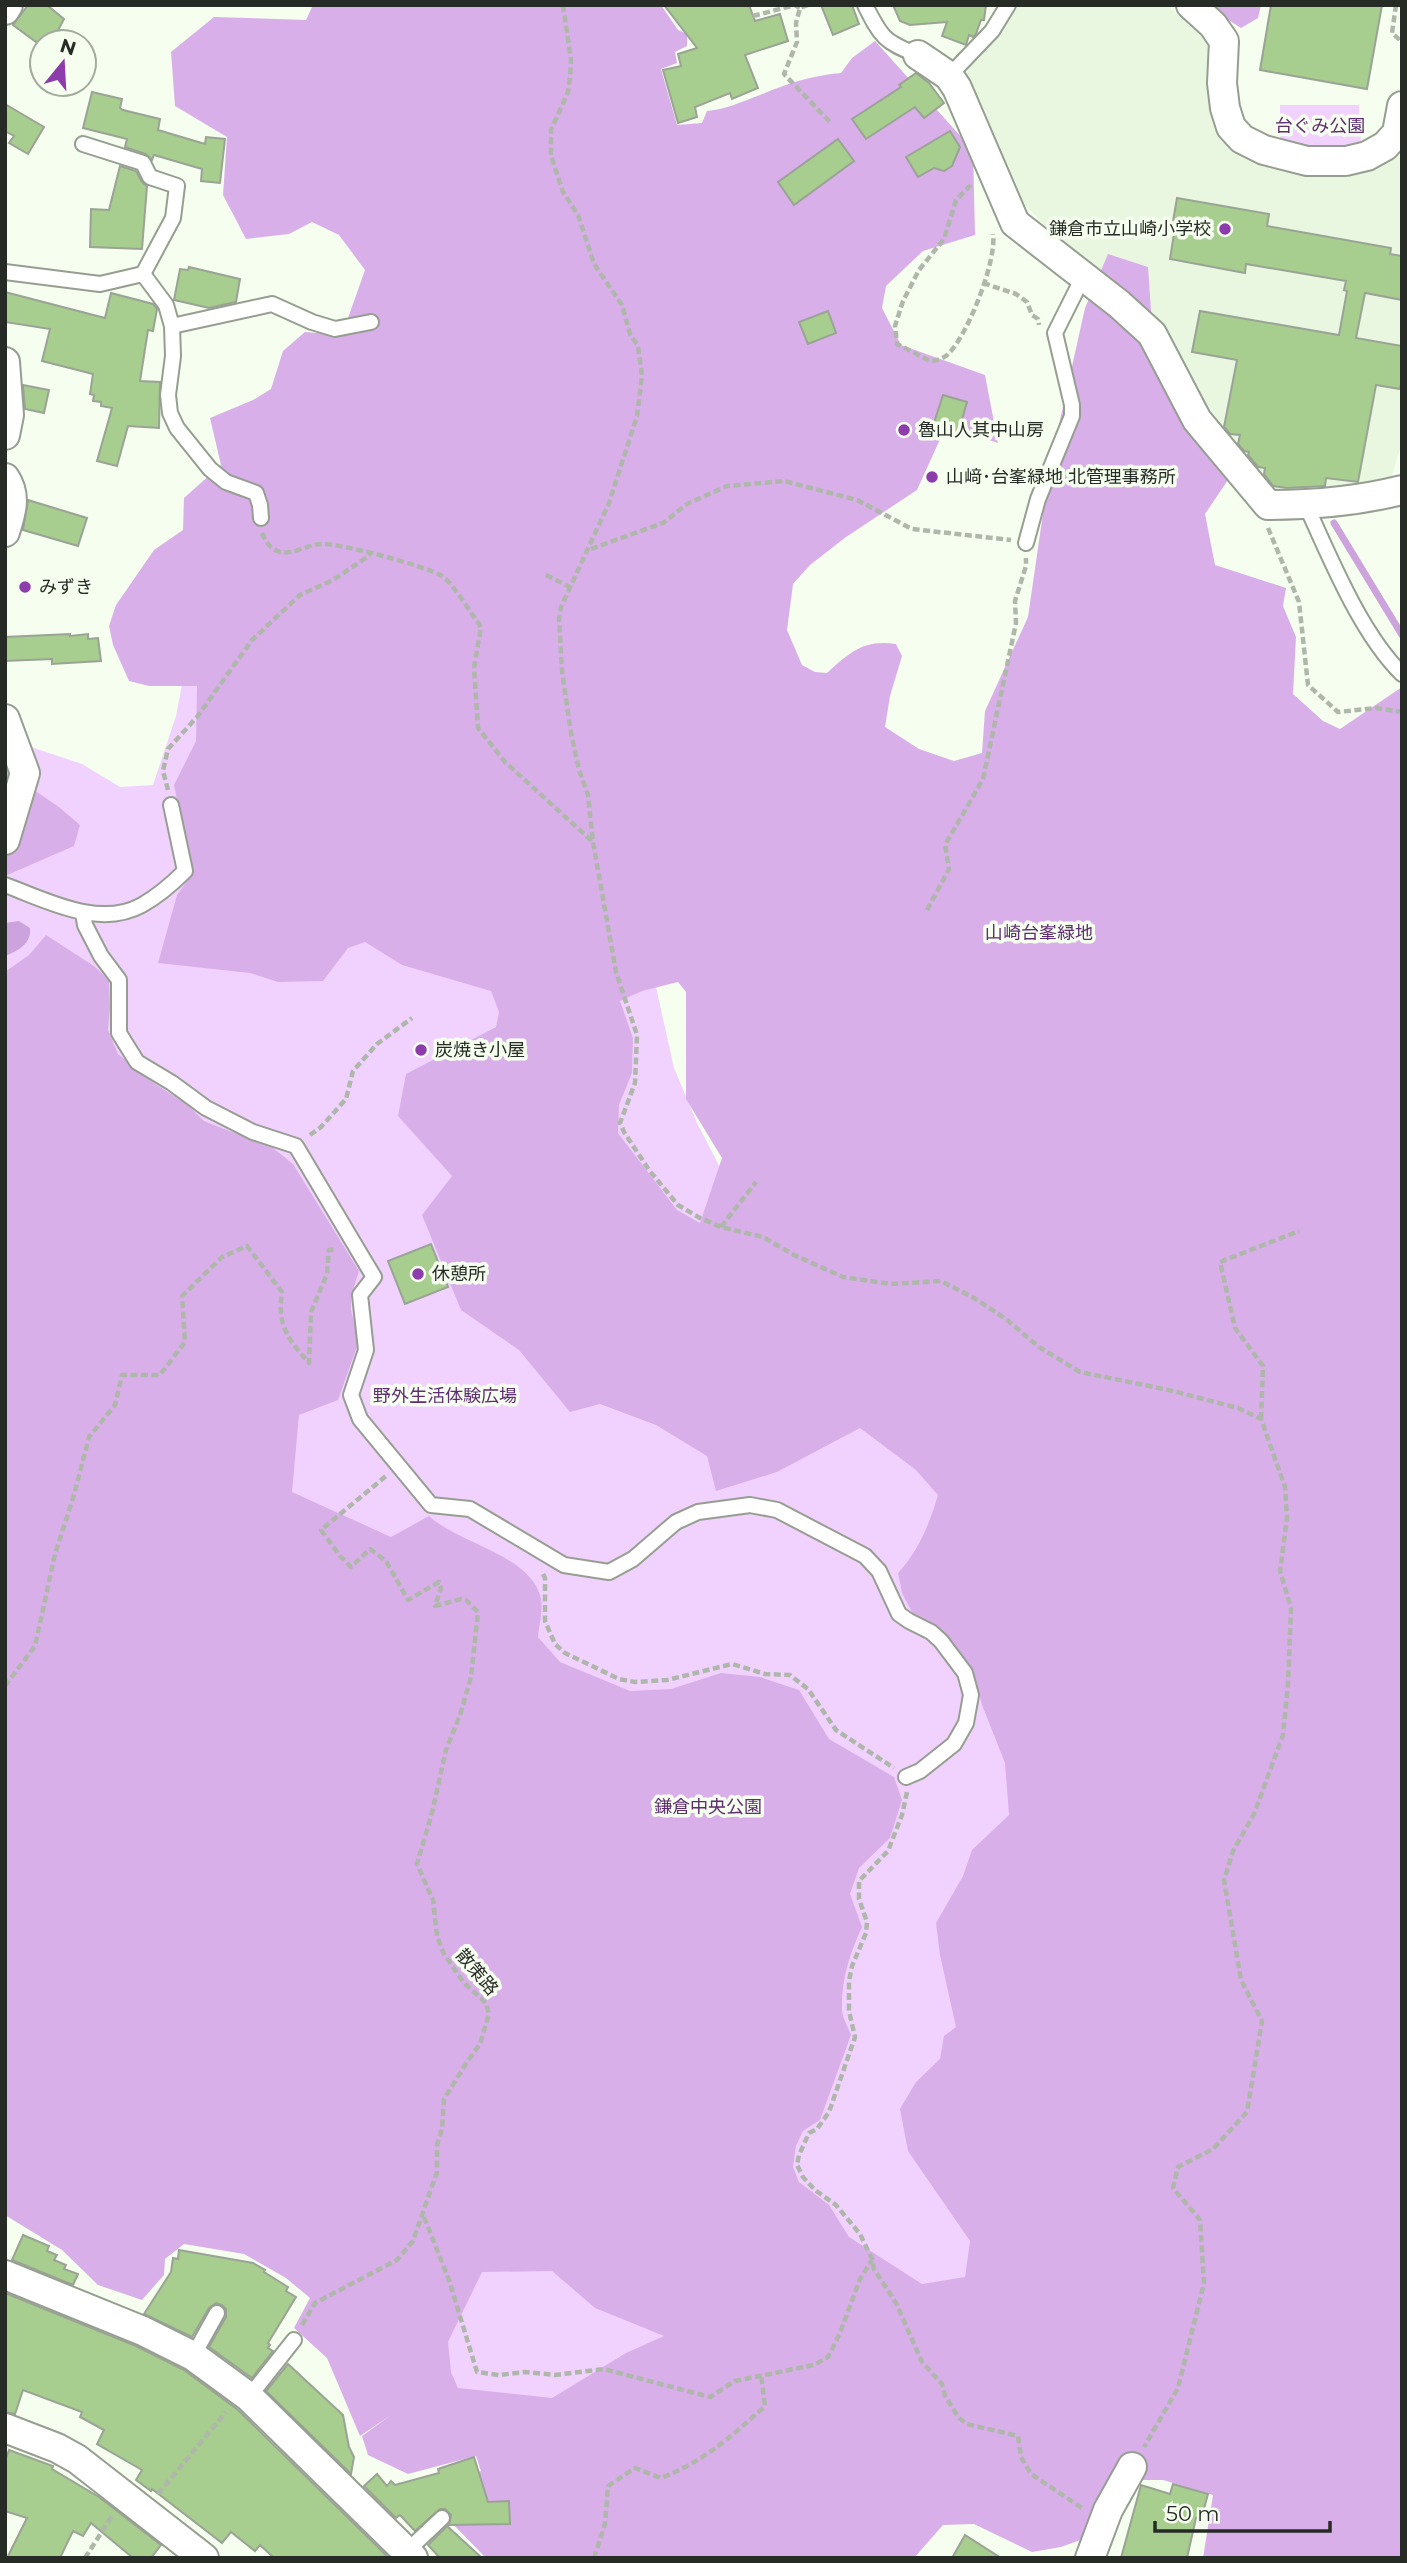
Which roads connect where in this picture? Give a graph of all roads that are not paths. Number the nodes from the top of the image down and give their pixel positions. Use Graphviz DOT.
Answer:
graph roads {
  1 [pos="8,5"];
  2 [pos="865,5"];
  3 [pos="1008,5"];
  4 [pos="1191,5"];
  5 [pos="5,10"];
  6 [pos="918,55"];
  7 [pos="949,76"];
  8 [pos="1402,106"];
  9 [pos="83,144"];
  10 [pos="5,272"];
  11 [pos="143,274"];
  12 [pos="1083,277"];
  13 [pos="371,322"];
  14 [pos="172,326"];
  15 [pos="5,362"];
  16 [pos="5,435"];
  17 [pos="5,478"];
  18 [pos="1402,490"];
  19 [pos="1306,505"];
  20 [pos="261,518"];
  21 [pos="5,532"];
  22 [pos="1026,543"];
  23 [pos="1402,674"];
  24 [pos="5,719"];
  25 [pos="171,805"];
  26 [pos="5,840"];
  27 [pos="5,885"];
  28 [pos="83,913"];
  29 [pos="906,1777"];
  30 [pos="5,2275"];
  31 [pos="217,2313"];
  32 [pos="294,2340"];
  33 [pos="193,2356"];
  34 [pos="246,2395"];
  35 [pos="5,2428"];
  36 [pos="1132,2467"];
  37 [pos="442,2518"];
  38 [pos="1093,2550"];
  39 [pos="410,2555"];
  40 [pos="204,2558"];
  1 -- 5 [label="street"];
  2 -- 6 [label="lane"];
  3 -- 7 [label="lane"];
  4 -- 8 [label="street"];
  6 -- 7 [label="street"];
  7 -- 12 [label="street"];
  9 -- 11 [label="lane"];
  10 -- 11 [label="lane"];
  11 -- 14 [label="lane"];
  12 -- 19 [label="street"];
  12 -- 22 [label="lane"];
  13 -- 14 [label="lane"];
  14 -- 20 [label="lane"];
  15 -- 16 [label="street"];
  17 -- 21 [label="street"];
  18 -- 19 [label="street"];
  19 -- 23 [label="lane"];
  24 -- 26 [label="street"];
  25 -- 28 [label="lane"];
  27 -- 28 [label="lane"];
  28 -- 29 [label="lane"];
  30 -- 33 [label="street"];
  31 -- 33 [label="lane"];
  32 -- 34 [label="lane"];
  33 -- 34 [label="street"];
  34 -- 39 [label="street"];
  35 -- 40 [label="street"];
  36 -- 38 [label="street"];
  37 -- 39 [label="lane"];
}
